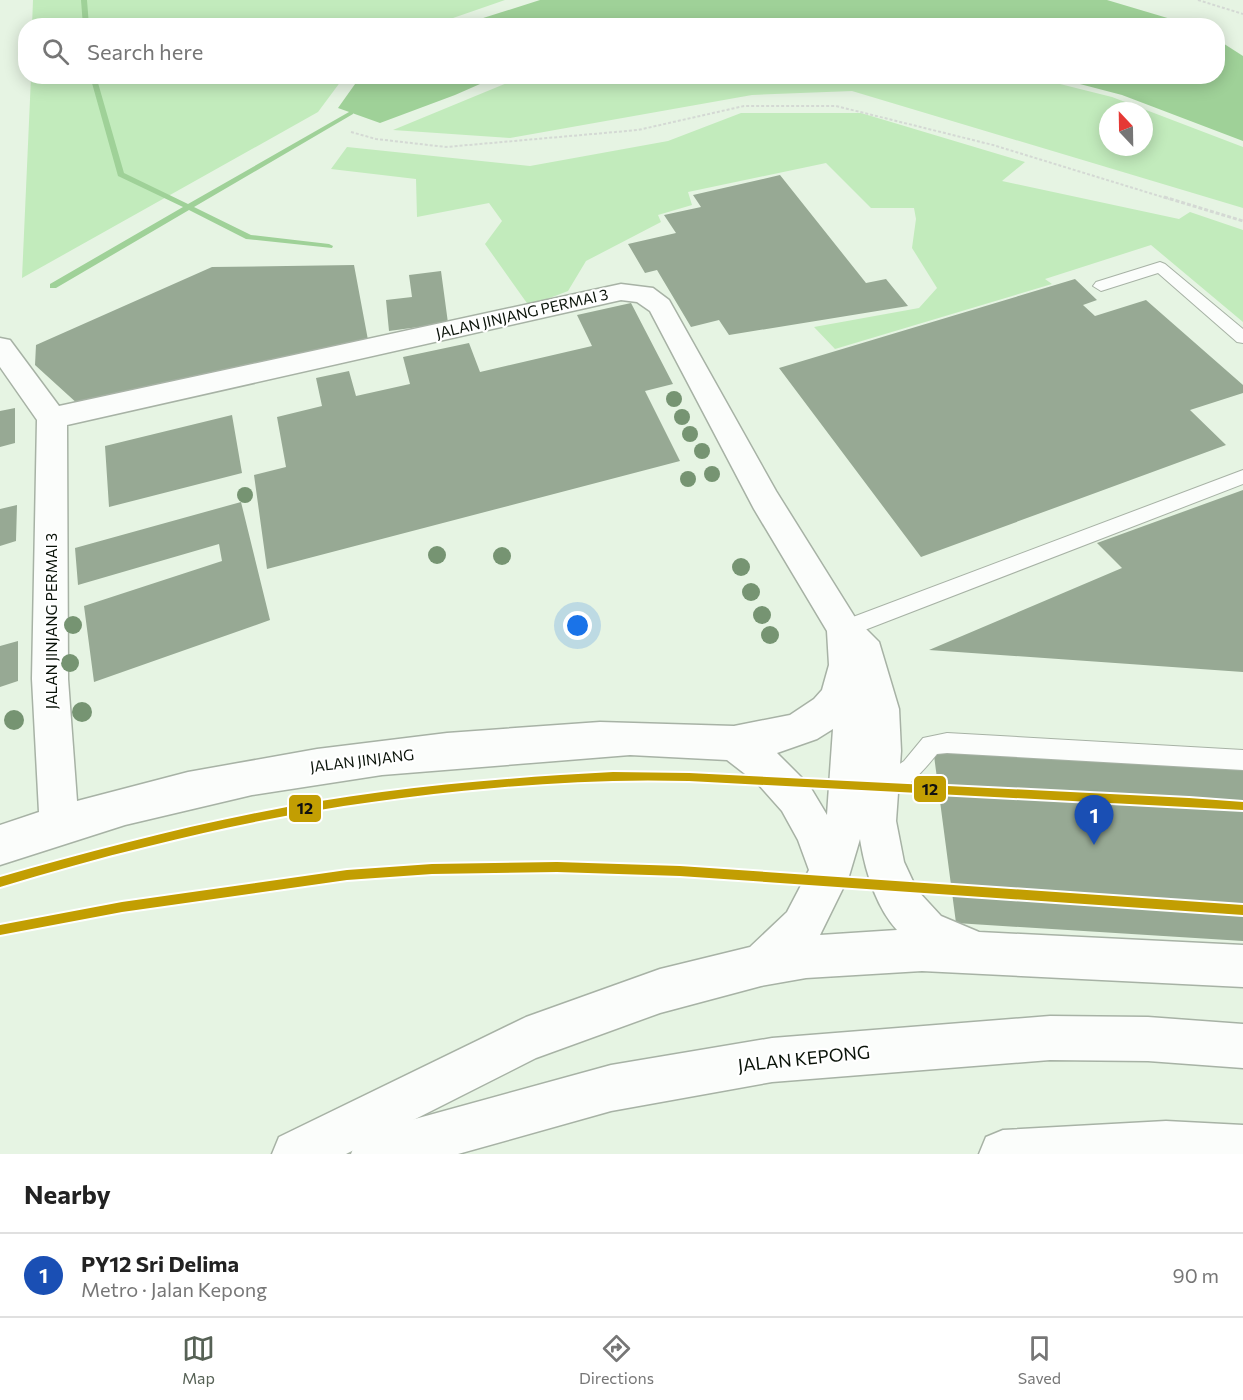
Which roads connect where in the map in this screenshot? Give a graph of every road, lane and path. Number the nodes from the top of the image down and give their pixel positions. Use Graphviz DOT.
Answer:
graph roads {
  1 [pos="1198,0"];
  2 [pos="1243,14"];
  3 [pos="351,132"];
  4 [pos="1243,221"];
  5 [pos="1101,286"];
  6 [pos="1243,339"];
  7 [pos="0,347"];
  8 [pos="52,418"];
  9 [pos="1243,477"];
  10 [pos="845,646"];
  11 [pos="734,743"];
  12 [pos="1243,760"];
  13 [pos="879,792"];
  14 [pos="59,823"];
  15 [pos="0,845"];
  16 [pos="830,872"];
  17 [pos="984,952"];
  18 [pos="760,965"];
  19 [pos="1243,966"];
  20 [pos="1148,1039"];
  21 [pos="1243,1046"];
  22 [pos="1243,1062"];
  23 [pos="1243,1149"];
  24 [pos="296,1154"];
  25 [pos="375,1154"];
  26 [pos="1003,1154"];
  1 -- 2 [label="path"];
  3 -- 4 [label="path"];
  5 -- 6 [label="lane"];
  7 -- 8 [label="street"];
  8 -- 10 [label="street, JALAN JINJANG PERMAI 3"];
  8 -- 14 [label="street, JALAN JINJANG PERMAI 3"];
  9 -- 10 [label="lane"];
  10 -- 11 [label="street, JALAN JINJANG"];
  10 -- 13 [label="street"];
  10 -- 16 [label="street"];
  11 -- 14 [label="street, JALAN JINJANG"];
  11 -- 16 [label="street"];
  12 -- 13 [label="lane"];
  13 -- 17 [label="street"];
  14 -- 15 [label="street, JALAN JINJANG"];
  16 -- 18 [label="street"];
  17 -- 18 [label="street"];
  17 -- 19 [label="street"];
  18 -- 24 [label="street"];
  20 -- 21 [label="street, JALAN KEPONG"];
  20 -- 22 [label="street"];
  20 -- 25 [label="street, JALAN KEPONG"];
  23 -- 26 [label="street"];
}
